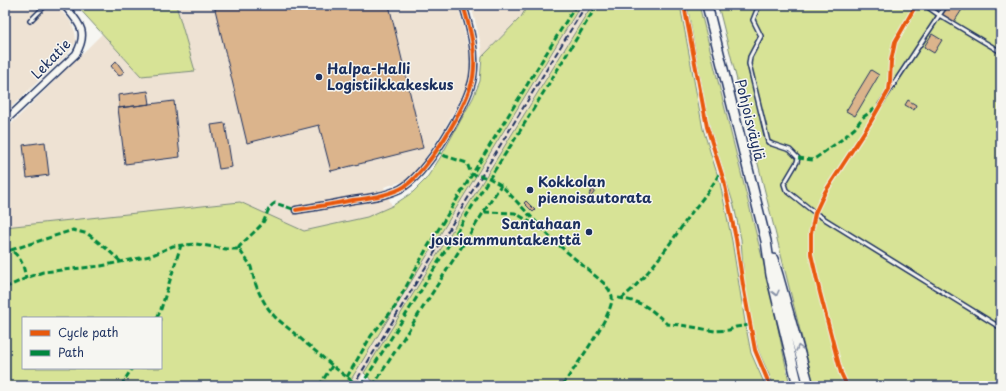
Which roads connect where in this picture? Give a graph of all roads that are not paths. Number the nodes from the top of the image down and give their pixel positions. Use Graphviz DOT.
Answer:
graph roads {
  1 [pos="46,5"];
  2 [pos="64,5"];
  3 [pos="463,5"];
  4 [pos="759,5"];
  5 [pos="925,5"];
  6 [pos="946,5"];
  7 [pos="707,6"];
  8 [pos="939,15"];
  9 [pos="30,21"];
  10 [pos="1001,52"];
  11 [pos="880,105"];
  12 [pos="5,121"];
  13 [pos="296,210"];
  14 [pos="766,241"];
  15 [pos="1001,328"];
  16 [pos="798,386"];
  17 [pos="809,386"];
  1 -- 9 [label="lane"];
  2 -- 12 [label="street, Lekatie"];
  3 -- 13 [label="street"];
  4 -- 15 [label="lane"];
  5 -- 8 [label="lane"];
  6 -- 8 [label="lane"];
  7 -- 14 [label="main road, Pohjoisväylä"];
  8 -- 10 [label="lane"];
  8 -- 11 [label="lane"];
  14 -- 16 [label="main road, Pohjoisväylä, one-way"];
  17 -- 14 [label="main road, Pohjoisväylä, one-way"];
}
